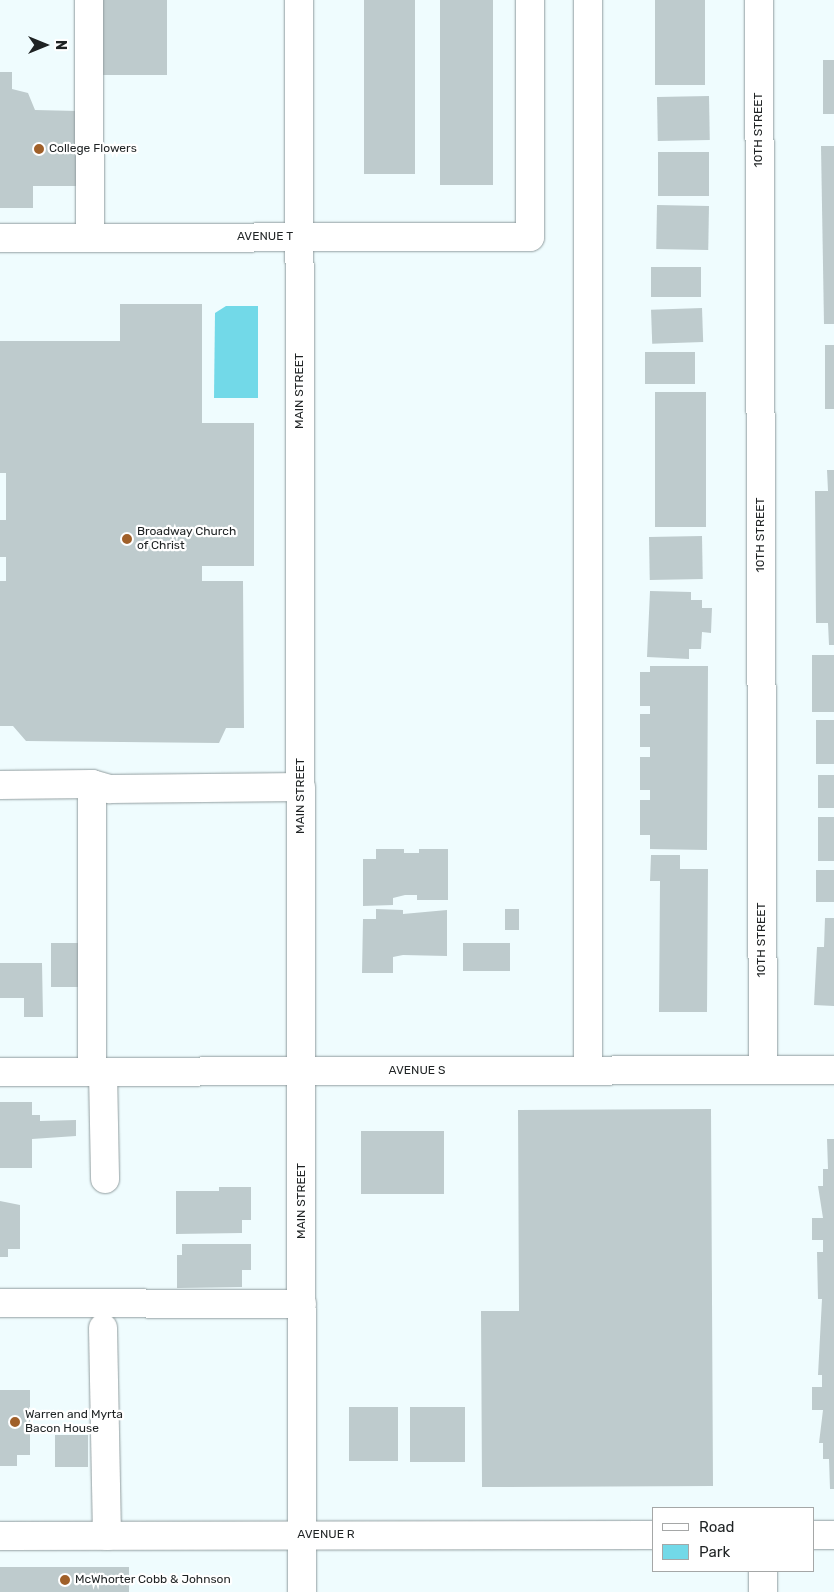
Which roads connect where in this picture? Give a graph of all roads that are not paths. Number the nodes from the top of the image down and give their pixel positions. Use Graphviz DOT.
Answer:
graph roads {
  1 [pos="89,0"];
  2 [pos="299,0"];
  3 [pos="530,0"];
  4 [pos="588,0"];
  5 [pos="759,0"];
  6 [pos="300,237"];
  7 [pos="0,238"];
  8 [pos="90,238"];
  9 [pos="92,784"];
  10 [pos="0,785"];
  11 [pos="301,787"];
  12 [pos="588,1070"];
  13 [pos="763,1070"];
  14 [pos="834,1070"];
  15 [pos="0,1072"];
  16 [pos="97,1072"];
  17 [pos="302,1072"];
  18 [pos="105,1179"];
  19 [pos="0,1304"];
  20 [pos="302,1304"];
  21 [pos="102,1328"];
  22 [pos="302,1535"];
  23 [pos="652,1535"];
  24 [pos="814,1535"];
  25 [pos="834,1535"];
  26 [pos="0,1536"];
  27 [pos="107,1536"];
  28 [pos="763,1572"];
  29 [pos="302,1592"];
  30 [pos="763,1592"];
  1 -- 8 [label="street"];
  2 -- 6 [label="street, MAIN STREET"];
  3 -- 6 [label="street, AVENUE T"];
  4 -- 12 [label="street"];
  5 -- 13 [label="street, 10TH STREET"];
  6 -- 8 [label="street, AVENUE T"];
  6 -- 11 [label="street, MAIN STREET"];
  7 -- 8 [label="street, AVENUE T"];
  9 -- 10 [label="street"];
  9 -- 11 [label="street"];
  9 -- 16 [label="street"];
  11 -- 17 [label="street, MAIN STREET"];
  12 -- 13 [label="street, AVENUE S"];
  12 -- 17 [label="street, AVENUE S"];
  13 -- 14 [label="street, AVENUE S"];
  15 -- 16 [label="street, AVENUE S"];
  16 -- 17 [label="street, AVENUE S"];
  16 -- 18 [label="street"];
  17 -- 20 [label="street, MAIN STREET"];
  19 -- 20 [label="street"];
  20 -- 22 [label="street, MAIN STREET"];
  21 -- 27 [label="street"];
  22 -- 23 [label="street, AVENUE R"];
  22 -- 27 [label="street, AVENUE R"];
  22 -- 29 [label="street, MAIN STREET"];
  24 -- 25 [label="street"];
  26 -- 27 [label="street, AVENUE R"];
  28 -- 30 [label="street"];
}
